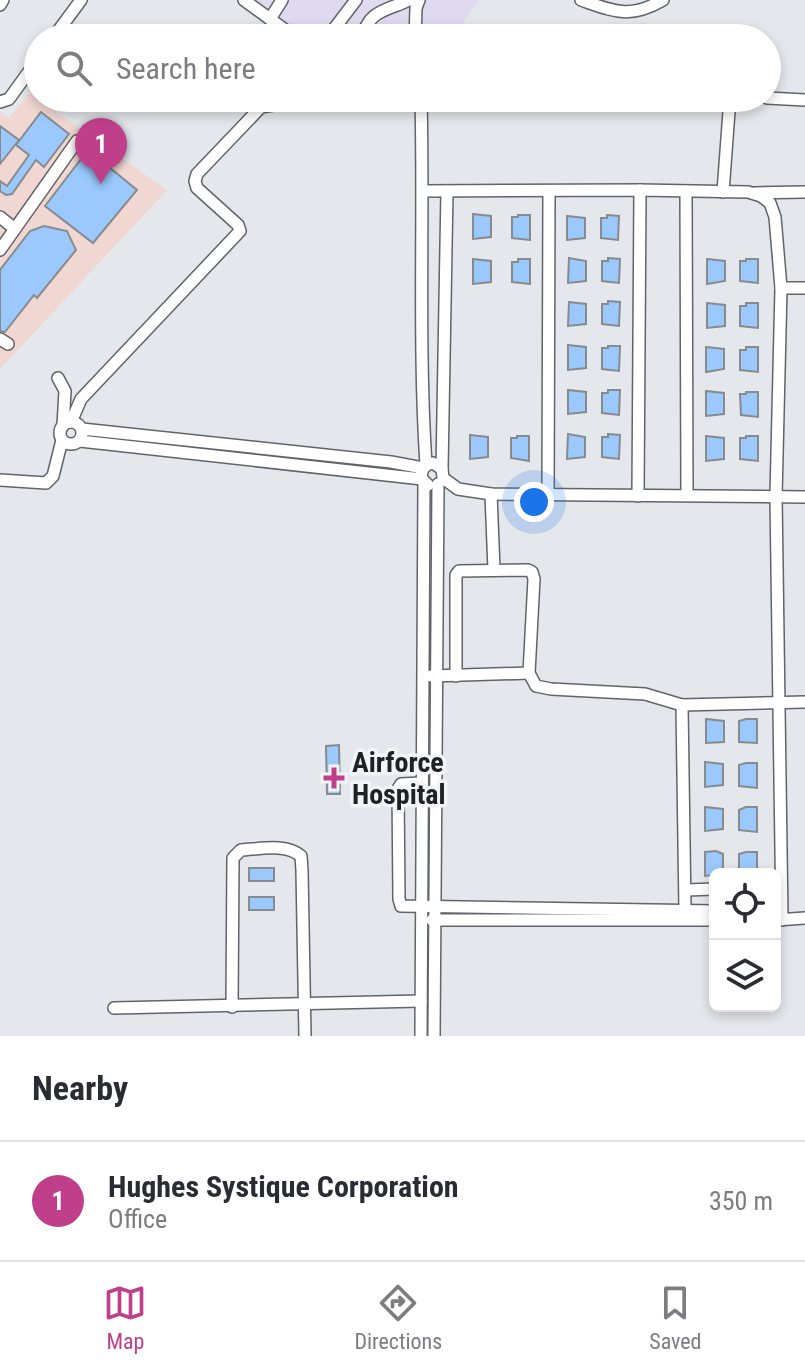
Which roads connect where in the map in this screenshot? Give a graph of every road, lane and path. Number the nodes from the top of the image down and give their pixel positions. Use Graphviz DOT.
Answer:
graph roads {
  1 [pos="81,0"];
  2 [pos="244,0"];
  3 [pos="282,0"];
  4 [pos="356,0"];
  5 [pos="409,0"];
  6 [pos="419,0"];
  7 [pos="581,0"];
  8 [pos="663,0"];
  9 [pos="270,19"];
  10 [pos="63,24"];
  11 [pos="277,24"];
  12 [pos="338,24"];
  13 [pos="367,24"];
  14 [pos="415,24"];
  15 [pos="24,78"];
  16 [pos="781,99"];
  17 [pos="805,100"];
  18 [pos="0,102"];
  19 [pos="256,112"];
  20 [pos="421,112"];
  21 [pos="729,112"];
  22 [pos="77,141"];
  23 [pos="640,190"];
  24 [pos="423,191"];
  25 [pos="447,191"];
  26 [pos="549,191"];
  27 [pos="686,191"];
  28 [pos="723,192"];
  29 [pos="805,192"];
  30 [pos="751,193"];
  31 [pos="0,217"];
  32 [pos="15,229"];
  33 [pos="0,250"];
  34 [pos="781,288"];
  35 [pos="805,288"];
  36 [pos="58,378"];
  37 [pos="74,429"];
  38 [pos="62,440"];
  39 [pos="424,474"];
  40 [pos="441,477"];
  41 [pos="0,480"];
  42 [pos="491,494"];
  43 [pos="687,495"];
  44 [pos="548,496"];
  45 [pos="638,496"];
  46 [pos="776,496"];
  47 [pos="805,497"];
  48 [pos="494,570"];
  49 [pos="529,673"];
  50 [pos="423,676"];
  51 [pos="456,676"];
  52 [pos="438,677"];
  53 [pos="780,702"];
  54 [pos="805,702"];
  55 [pos="682,705"];
  56 [pos="422,783"];
  57 [pos="398,843"];
  58 [pos="421,843"];
  59 [pos="777,868"];
  60 [pos="709,889"];
  61 [pos="686,890"];
  62 [pos="421,906"];
  63 [pos="436,906"];
  64 [pos="685,911"];
  65 [pos="709,911"];
  66 [pos="781,916"];
  67 [pos="805,916"];
  68 [pos="421,919"];
  69 [pos="435,920"];
  70 [pos="709,920"];
  71 [pos="421,1001"];
  72 [pos="306,1003"];
  73 [pos="232,1007"];
  74 [pos="114,1008"];
  75 [pos="305,1036"];
  76 [pos="421,1036"];
  77 [pos="434,1036"];
  1 -- 10 [label="street"];
  2 -- 9 [label="street"];
  3 -- 9 [label="street"];
  4 -- 12 [label="street"];
  5 -- 13 [label="street"];
  6 -- 14 [label="street"];
  7 -- 8 [label="street"];
  9 -- 11 [label="street"];
  15 -- 18 [label="street"];
  16 -- 17 [label="street"];
  19 -- 37 [label="street"];
  20 -- 24 [label="street"];
  21 -- 28 [label="street"];
  22 -- 32 [label="street"];
  23 -- 26 [label="street"];
  23 -- 27 [label="street"];
  23 -- 45 [label="street"];
  24 -- 25 [label="street"];
  24 -- 39 [label="street"];
  25 -- 26 [label="street"];
  25 -- 40 [label="street"];
  26 -- 44 [label="street"];
  27 -- 28 [label="street"];
  27 -- 43 [label="street"];
  28 -- 30 [label="street"];
  29 -- 30 [label="street"];
  30 -- 34 [label="street"];
  31 -- 32 [label="street"];
  32 -- 33 [label="street"];
  34 -- 35 [label="street"];
  34 -- 46 [label="street"];
  36 -- 37 [label="street"];
  37 -- 38 [label="street"];
  37 -- 38 [label="street"];
  37 -- 39 [label="street"];
  38 -- 41 [label="street"];
  39 -- 40 [label="street"];
  39 -- 40 [label="street"];
  39 -- 50 [label="street"];
  40 -- 42 [label="street"];
  40 -- 52 [label="street"];
  42 -- 44 [label="street"];
  42 -- 48 [label="street"];
  43 -- 45 [label="street"];
  43 -- 46 [label="street"];
  44 -- 45 [label="street"];
  46 -- 47 [label="street"];
  46 -- 53 [label="street"];
  48 -- 49 [label="street"];
  48 -- 51 [label="street"];
  49 -- 51 [label="street"];
  49 -- 55 [label="street"];
  50 -- 52 [label="street"];
  50 -- 56 [label="street"];
  51 -- 52 [label="street"];
  52 -- 63 [label="street"];
  53 -- 54 [label="street"];
  53 -- 55 [label="street"];
  53 -- 59 [label="street"];
  55 -- 61 [label="street"];
  56 -- 57 [label="street"];
  56 -- 58 [label="street"];
  57 -- 58 [label="street"];
  57 -- 62 [label="street"];
  58 -- 62 [label="street"];
  60 -- 61 [label="street"];
  61 -- 64 [label="street"];
  62 -- 63 [label="street"];
  62 -- 68 [label="street"];
  63 -- 64 [label="street"];
  63 -- 69 [label="street"];
  64 -- 65 [label="street"];
  66 -- 67 [label="street"];
  68 -- 69 [label="street"];
  68 -- 71 [label="street"];
  69 -- 70 [label="street"];
  69 -- 77 [label="street"];
  71 -- 72 [label="street"];
  71 -- 76 [label="street"];
  72 -- 73 [label="street"];
  72 -- 73 [label="street"];
  72 -- 75 [label="street"];
  73 -- 74 [label="street"];
}
